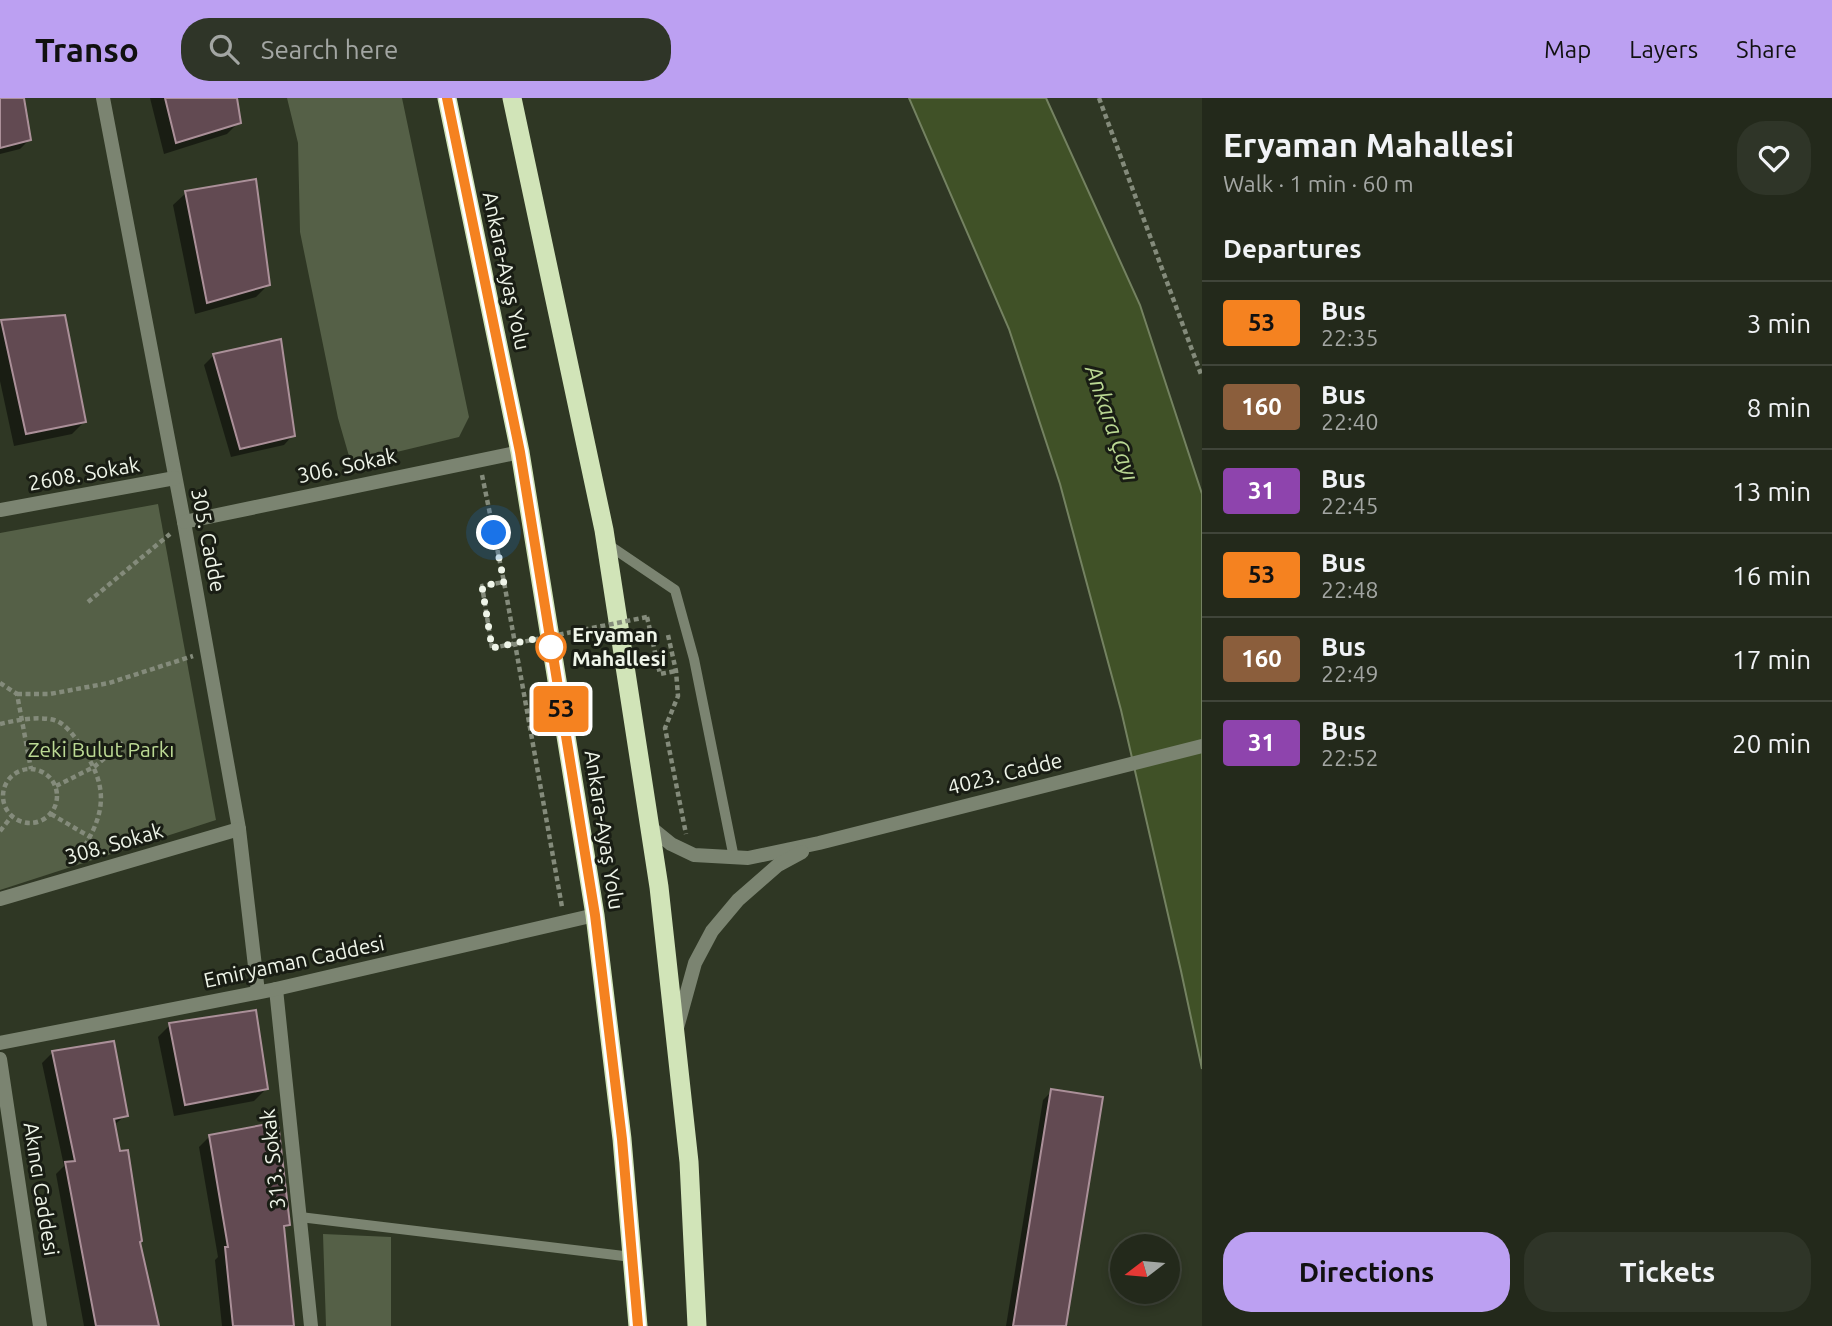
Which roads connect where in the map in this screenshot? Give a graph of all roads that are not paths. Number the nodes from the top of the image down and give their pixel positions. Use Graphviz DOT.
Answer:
graph roads {
  1 [pos="103,98"];
  2 [pos="447,98"];
  3 [pos="512,98"];
  4 [pos="520,452"];
  5 [pos="175,478"];
  6 [pos="0,510"];
  7 [pos="184,522"];
  8 [pos="607,544"];
  9 [pos="1202,746"];
  10 [pos="650,827"];
  11 [pos="239,829"];
  12 [pos="819,842"];
  13 [pos="733,858"];
  14 [pos="0,899"];
  15 [pos="595,915"];
  16 [pos="276,989"];
  17 [pos="258,992"];
  18 [pos="675,1033"];
  19 [pos="0,1043"];
  20 [pos="0,1059"];
  21 [pos="300,1217"];
  22 [pos="632,1257"];
  23 [pos="40,1326"];
  24 [pos="312,1326"];
  25 [pos="638,1326"];
  26 [pos="697,1326"];
  1 -- 5 [label="street, 305. Cadde"];
  2 -- 4 [label="highway, Ankara-Ayaş Yolu"];
  3 -- 8 [label="highway, Ankara-Ayaş Yolu"];
  4 -- 7 [label="street, 306. Sokak"];
  4 -- 15 [label="highway, Ankara-Ayaş Yolu"];
  5 -- 6 [label="street, 2608. Sokak"];
  5 -- 7 [label="street, 305. Cadde"];
  7 -- 11 [label="street, 305. Cadde"];
  8 -- 10 [label="highway, Ankara-Ayaş Yolu"];
  8 -- 13 [label="lane"];
  9 -- 12 [label="street, 4023. Cadde"];
  10 -- 13 [label="street, 4023. Cadde"];
  10 -- 18 [label="highway, Ankara-Ayaş Yolu"];
  11 -- 14 [label="street, 308. Sokak"];
  11 -- 17 [label="street, 305. Cadde"];
  12 -- 13 [label="street, 4023. Cadde"];
  12 -- 18 [label="street, 4023. Cadde"];
  15 -- 16 [label="street, Emiryaman Caddesi"];
  15 -- 22 [label="highway, Ankara-Ayaş Yolu"];
  16 -- 17 [label="street, Emiryaman Caddesi"];
  16 -- 21 [label="street, 313. Sokak"];
  17 -- 19 [label="street, Emiryaman Caddesi"];
  18 -- 26 [label="highway, Ankara-Ayaş Yolu"];
  20 -- 23 [label="street, Akıncı Caddesi"];
  21 -- 22 [label="lane"];
  21 -- 24 [label="street, 313. Sokak"];
  22 -- 25 [label="highway, Ankara-Ayaş Yolu"];
}
